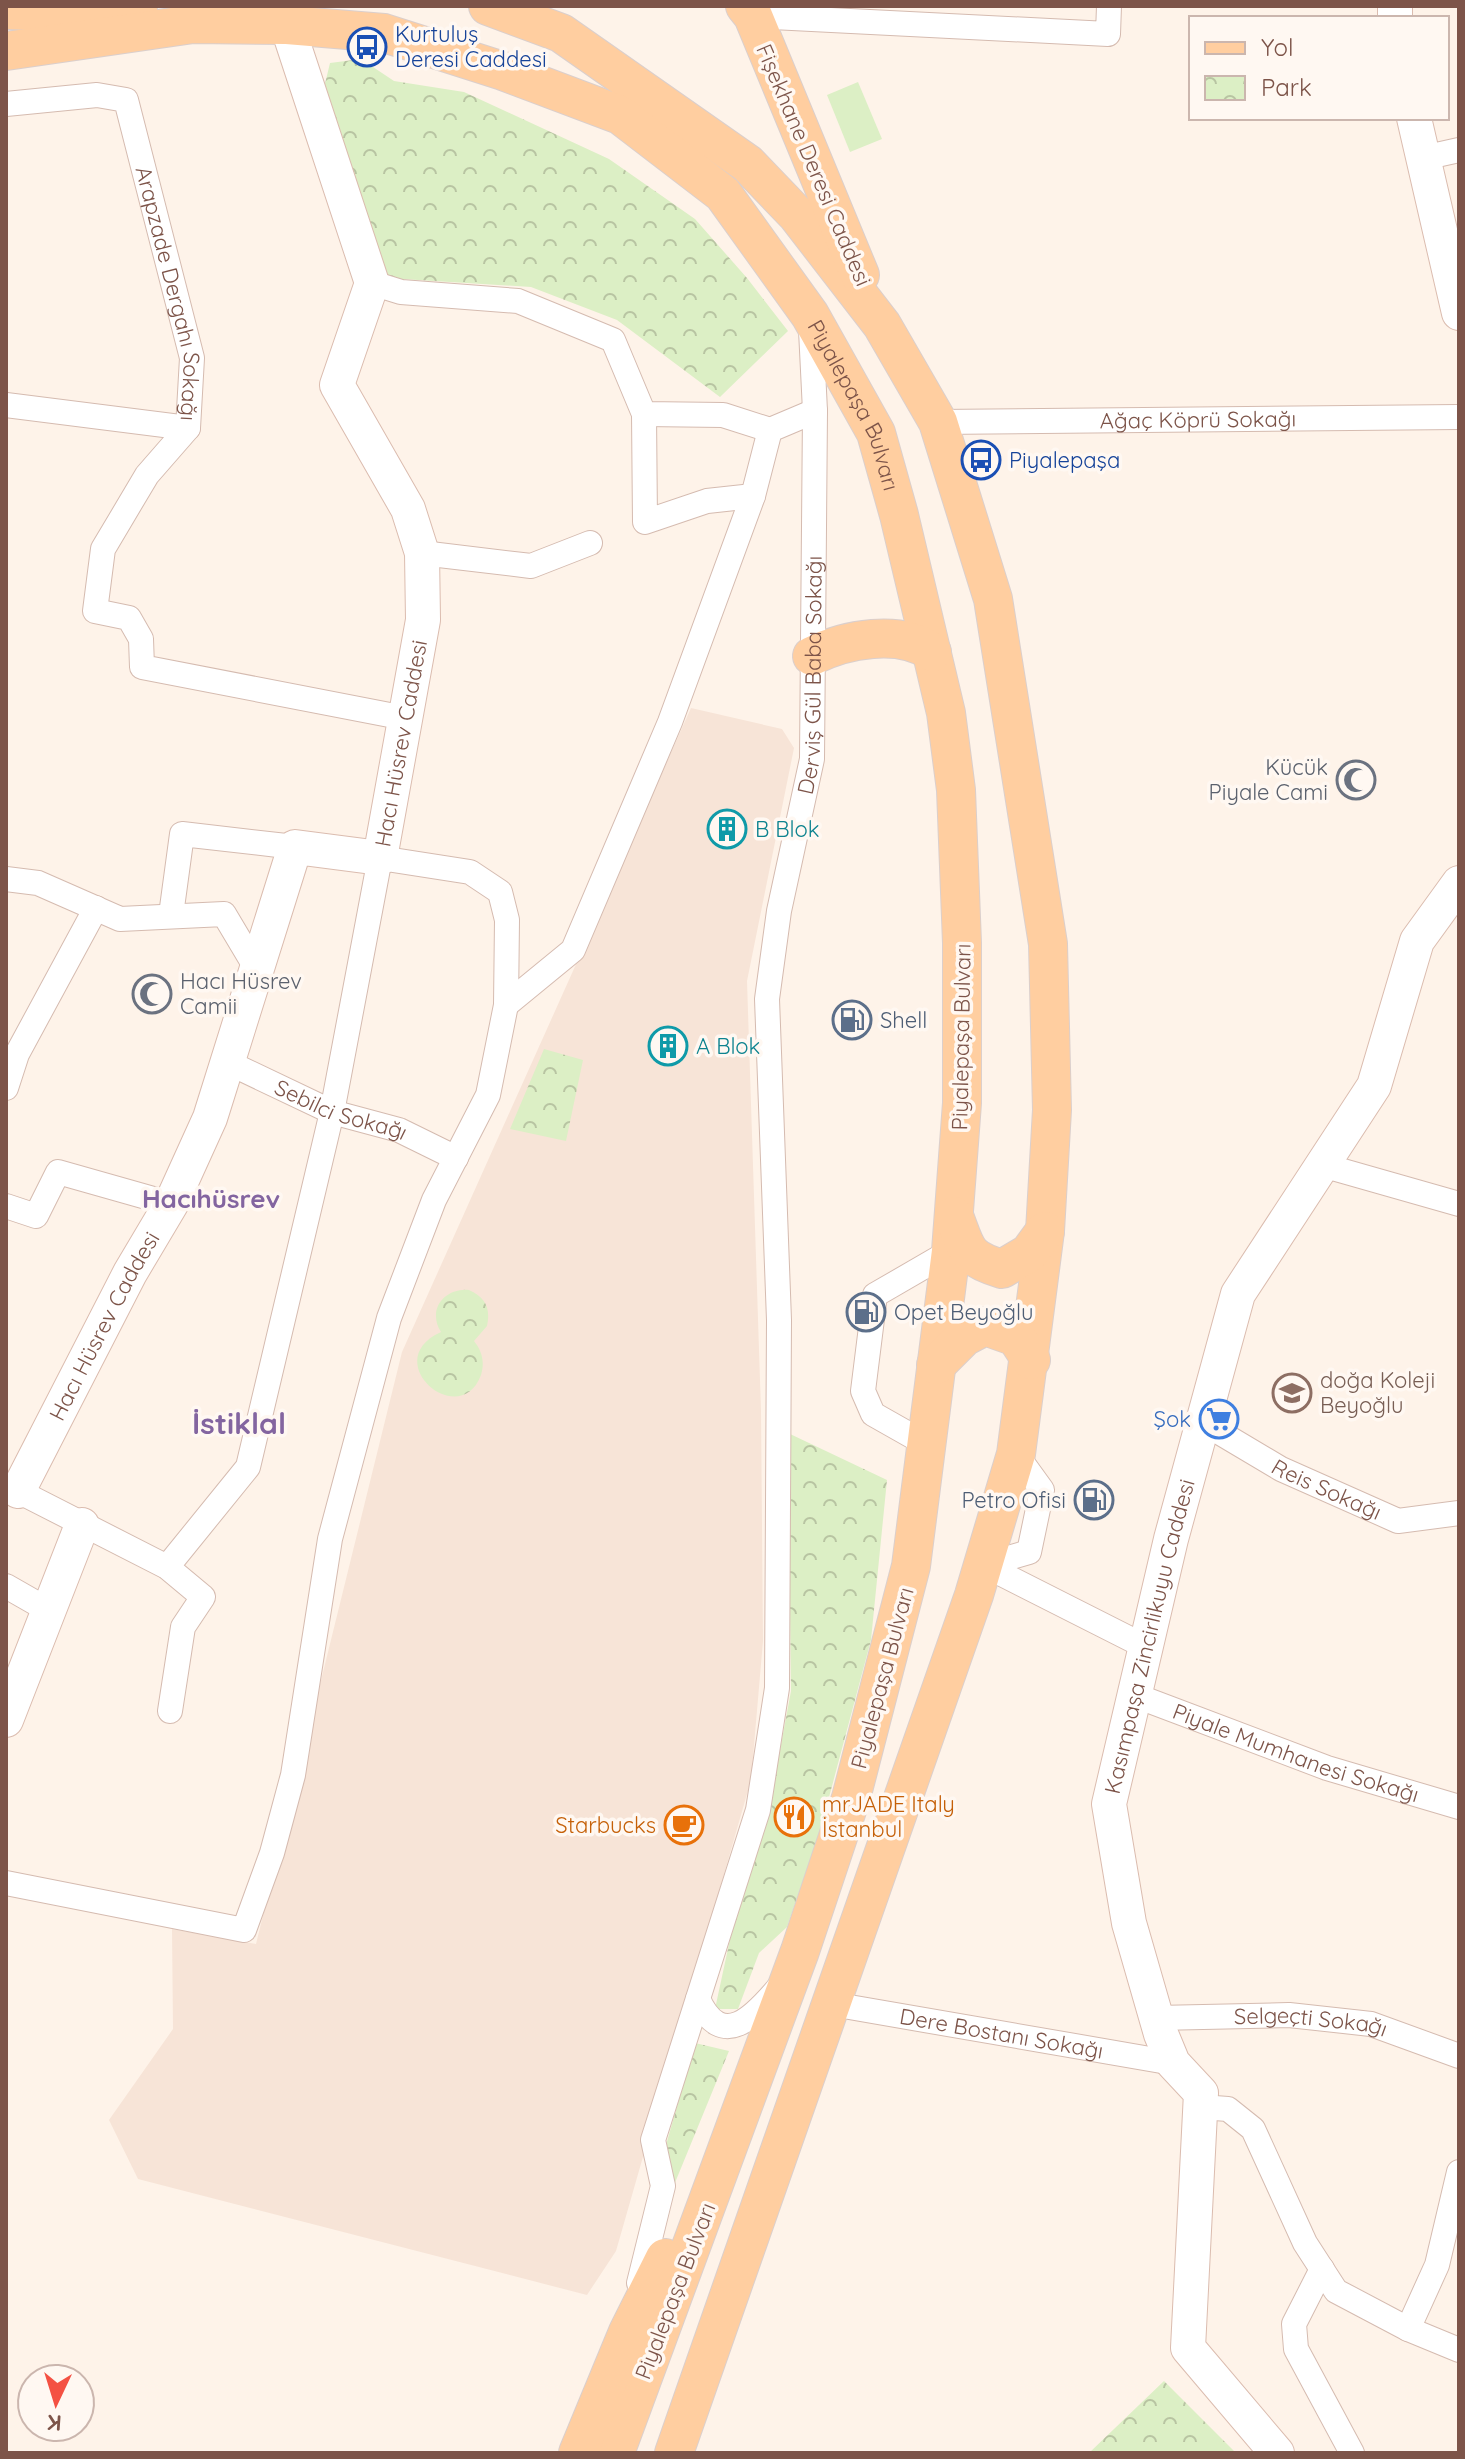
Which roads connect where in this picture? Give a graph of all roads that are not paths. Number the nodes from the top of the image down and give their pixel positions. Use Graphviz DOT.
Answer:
graph roads {
  1 [pos="488,6"];
  2 [pos="1109,6"];
  3 [pos="750,9"];
  4 [pos="6,10"];
  5 [pos="193,24"];
  6 [pos="287,25"];
  7 [pos="6,51"];
  8 [pos="6,104"];
  9 [pos="1414,120"];
  10 [pos="1459,150"];
  11 [pos="1423,158"];
  12 [pos="372,283"];
  13 [pos="1459,313"];
  14 [pos="810,315"];
  15 [pos="882,325"];
  16 [pos="6,405"];
  17 [pos="815,411"];
  18 [pos="644,414"];
  19 [pos="1459,417"];
  20 [pos="938,422"];
  21 [pos="188,428"];
  22 [pos="770,430"];
  23 [pos="753,496"];
  24 [pos="590,543"];
  25 [pos="422,553"];
  26 [pos="932,652"];
  27 [pos="812,656"];
  28 [pos="405,718"];
  29 [pos="295,847"];
  30 [pos="380,858"];
  31 [pos="6,879"];
  32 [pos="1459,883"];
  33 [pos="96,908"];
  34 [pos="171,915"];
  35 [pos="258,971"];
  36 [pos="506,1005"];
  37 [pos="12,1052"];
  38 [pos="227,1062"];
  39 [pos="6,1088"];
  40 [pos="332,1112"];
  41 [pos="456,1158"];
  42 [pos="1322,1165"];
  43 [pos="171,1204"];
  44 [pos="1459,1204"];
  45 [pos="6,1206"];
  46 [pos="954,1214"];
  47 [pos="1045,1231"];
  48 [pos="951,1251"];
  49 [pos="1031,1360"];
  50 [pos="936,1365"];
  51 [pos="1202,1422"];
  52 [pos="926,1444"];
  53 [pos="18,1491"];
  54 [pos="1459,1513"];
  55 [pos="82,1525"];
  56 [pos="984,1565"];
  57 [pos="167,1567"];
  58 [pos="6,1586"];
  59 [pos="48,1610"];
  60 [pos="1146,1647"];
  61 [pos="1134,1695"];
  62 [pos="170,1711"];
  63 [pos="6,1720"];
  64 [pos="1459,1807"];
  65 [pos="6,1883"];
  66 [pos="793,1970"];
  67 [pos="698,1999"];
  68 [pos="832,2004"];
  69 [pos="1157,2018"];
  70 [pos="1459,2056"];
  71 [pos="1173,2063"];
  72 [pos="1201,2107"];
  73 [pos="727,2152"];
  74 [pos="1459,2172"];
  75 [pos="1322,2269"];
  76 [pos="1408,2329"];
  77 [pos="628,2332"];
  78 [pos="1459,2350"];
  79 [pos="578,2453"];
  80 [pos="615,2453"];
  81 [pos="674,2453"];
  82 [pos="1277,2453"];
  83 [pos="1352,2453"];
  1 -- 15 [label="main road"];
  2 -- 3 [label="street"];
  3 -- 15 [label="main road, Fişekhane Deresi Caddesi"];
  4 -- 5 [label="main road"];
  5 -- 6 [label="main road, Piyalepaşa Bulvarı"];
  5 -- 7 [label="main road"];
  6 -- 12 [label="street"];
  6 -- 14 [label="main road, Piyalepaşa Bulvarı"];
  8 -- 21 [label="street, Arapzade Dergahı Sokağı"];
  9 -- 11 [label="street"];
  10 -- 11 [label="street"];
  11 -- 13 [label="street"];
  12 -- 18 [label="street"];
  12 -- 25 [label="street, Hacı Hüsrev Caddesi"];
  14 -- 17 [label="street, Derviş Gül Baba Sokağı"];
  14 -- 26 [label="main road, Piyalepaşa Bulvarı"];
  15 -- 20 [label="main road"];
  16 -- 21 [label="street"];
  17 -- 22 [label="street"];
  17 -- 27 [label="street, Derviş Gül Baba Sokağı"];
  18 -- 22 [label="street"];
  18 -- 23 [label="street"];
  19 -- 20 [label="street, Ağaç Köprü Sokağı"];
  20 -- 47 [label="main road"];
  21 -- 28 [label="street, Arapzade Dergahı Sokağı"];
  22 -- 23 [label="street"];
  23 -- 36 [label="street"];
  24 -- 25 [label="street"];
  25 -- 28 [label="street, Hacı Hüsrev Caddesi"];
  26 -- 27 [label="main road"];
  26 -- 46 [label="main road, Piyalepaşa Bulvarı"];
  27 -- 67 [label="street, Derviş Gül Baba Sokağı"];
  28 -- 30 [label="street, Hacı Hüsrev Caddesi"];
  29 -- 30 [label="street, Hacı Hüsrev Caddesi"];
  29 -- 34 [label="street"];
  29 -- 35 [label="street, Hacı Hüsrev Caddesi"];
  30 -- 36 [label="street"];
  30 -- 40 [label="street"];
  31 -- 33 [label="street"];
  32 -- 42 [label="street, Kasımpaşa Zincirlikuyu Caddesi"];
  33 -- 34 [label="street"];
  33 -- 37 [label="street"];
  34 -- 35 [label="street"];
  35 -- 38 [label="street, Hacı Hüsrev Caddesi"];
  36 -- 41 [label="street"];
  37 -- 39 [label="street"];
  38 -- 40 [label="street, Sebilci Sokağı"];
  38 -- 43 [label="street, Hacı Hüsrev Caddesi"];
  40 -- 41 [label="street, Sebilci Sokağı"];
  40 -- 57 [label="street"];
  41 -- 65 [label="street"];
  42 -- 44 [label="street"];
  42 -- 51 [label="street, Kasımpaşa Zincirlikuyu Caddesi"];
  43 -- 45 [label="street"];
  43 -- 53 [label="street, Hacı Hüsrev Caddesi"];
  46 -- 47 [label="main road"];
  46 -- 48 [label="main road, Piyalepaşa Bulvarı"];
  47 -- 49 [label="main road"];
  48 -- 50 [label="main road, Piyalepaşa Bulvarı"];
  48 -- 52 [label="street"];
  49 -- 50 [label="main road"];
  49 -- 56 [label="main road"];
  50 -- 52 [label="main road, Piyalepaşa Bulvarı"];
  51 -- 54 [label="street, Reis Sokağı"];
  51 -- 60 [label="street, Kasımpaşa Zincirlikuyu Caddesi"];
  52 -- 66 [label="main road, Piyalepaşa Bulvarı"];
  53 -- 55 [label="street"];
  55 -- 57 [label="street"];
  55 -- 59 [label="street"];
  56 -- 60 [label="street"];
  56 -- 68 [label="main road"];
  57 -- 62 [label="street"];
  58 -- 59 [label="street"];
  59 -- 63 [label="street"];
  60 -- 61 [label="street, Kasımpaşa Zincirlikuyu Caddesi"];
  61 -- 64 [label="street, Piyale Mumhanesi Sokağı"];
  61 -- 69 [label="street, Kasımpaşa Zincirlikuyu Caddesi"];
  66 -- 67 [label="street"];
  66 -- 73 [label="main road, Piyalepaşa Bulvarı"];
  67 -- 77 [label="street, Derviş Gül Baba Sokağı"];
  68 -- 71 [label="street, Dere Bostanı Sokağı"];
  68 -- 81 [label="main road"];
  69 -- 70 [label="street, Selgeçti Sokağı"];
  69 -- 71 [label="street, Kasımpaşa Zincirlikuyu Caddesi"];
  71 -- 72 [label="street, Kasımpaşa Zincirlikuyu Caddesi"];
  72 -- 75 [label="street"];
  72 -- 82 [label="street"];
  73 -- 77 [label="main road"];
  73 -- 80 [label="main road, Piyalepaşa Bulvarı"];
  74 -- 76 [label="street"];
  75 -- 76 [label="street"];
  75 -- 83 [label="street"];
  76 -- 78 [label="street"];
  77 -- 79 [label="main road"];
}
